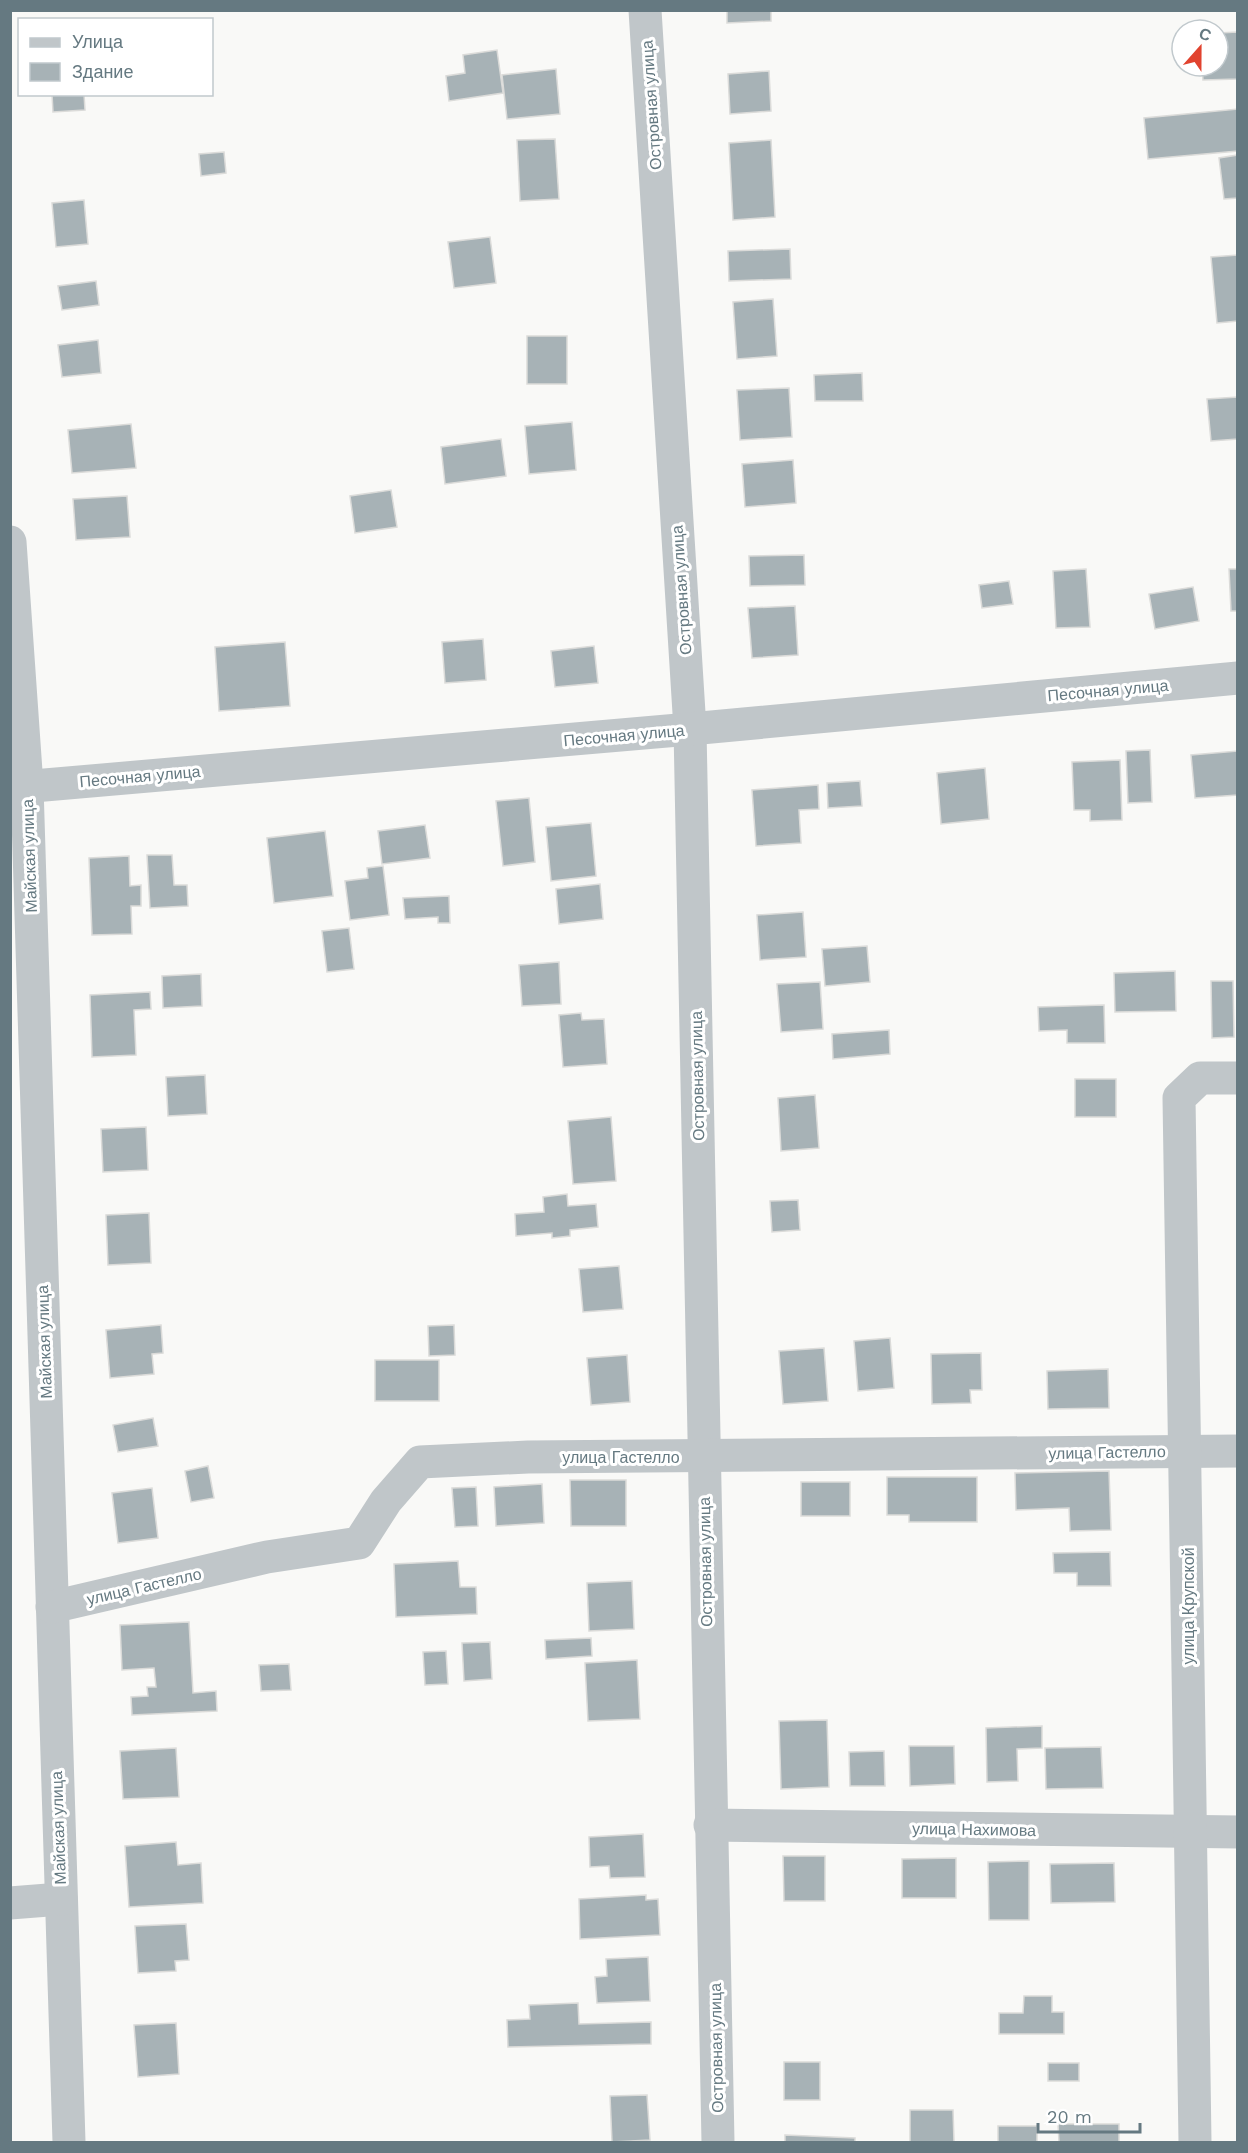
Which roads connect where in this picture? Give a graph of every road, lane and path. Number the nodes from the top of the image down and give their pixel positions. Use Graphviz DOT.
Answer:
graph roads {
  1 [pos="645,10"];
  2 [pos="10,542"];
  3 [pos="1238,678"];
  4 [pos="690,729"];
  5 [pos="19,787"];
  6 [pos="1238,1078"];
  7 [pos="1187,1451"];
  8 [pos="1238,1451"];
  9 [pos="704,1456"];
  10 [pos="52,1607"];
  11 [pos="710,1825"];
  12 [pos="1188,1831"];
  13 [pos="1238,1832"];
  14 [pos="61,1899"];
  15 [pos="10,1903"];
  16 [pos="69,2142"];
  17 [pos="718,2142"];
  18 [pos="1195,2142"];
  1 -- 4 [label="street, Островная улица"];
  2 -- 5 [label="street, Майская улица"];
  3 -- 4 [label="street, Песочная улица"];
  4 -- 5 [label="street, Песочная улица"];
  4 -- 9 [label="street, Островная улица"];
  5 -- 10 [label="street, Майская улица"];
  6 -- 7 [label="street, улица Крупской"];
  7 -- 8 [label="street, улица Гастелло"];
  7 -- 9 [label="street, улица Гастелло"];
  7 -- 12 [label="street, улица Крупской"];
  9 -- 10 [label="street, улица Гастелло"];
  9 -- 11 [label="street, Островная улица"];
  10 -- 14 [label="street, Майская улица"];
  11 -- 12 [label="street, улица Нахимова"];
  11 -- 17 [label="street, Островная улица"];
  12 -- 13 [label="street, улица Нахимова"];
  12 -- 18 [label="street, улица Крупской"];
  14 -- 15 [label="street"];
  14 -- 16 [label="street, Майская улица"];
}
